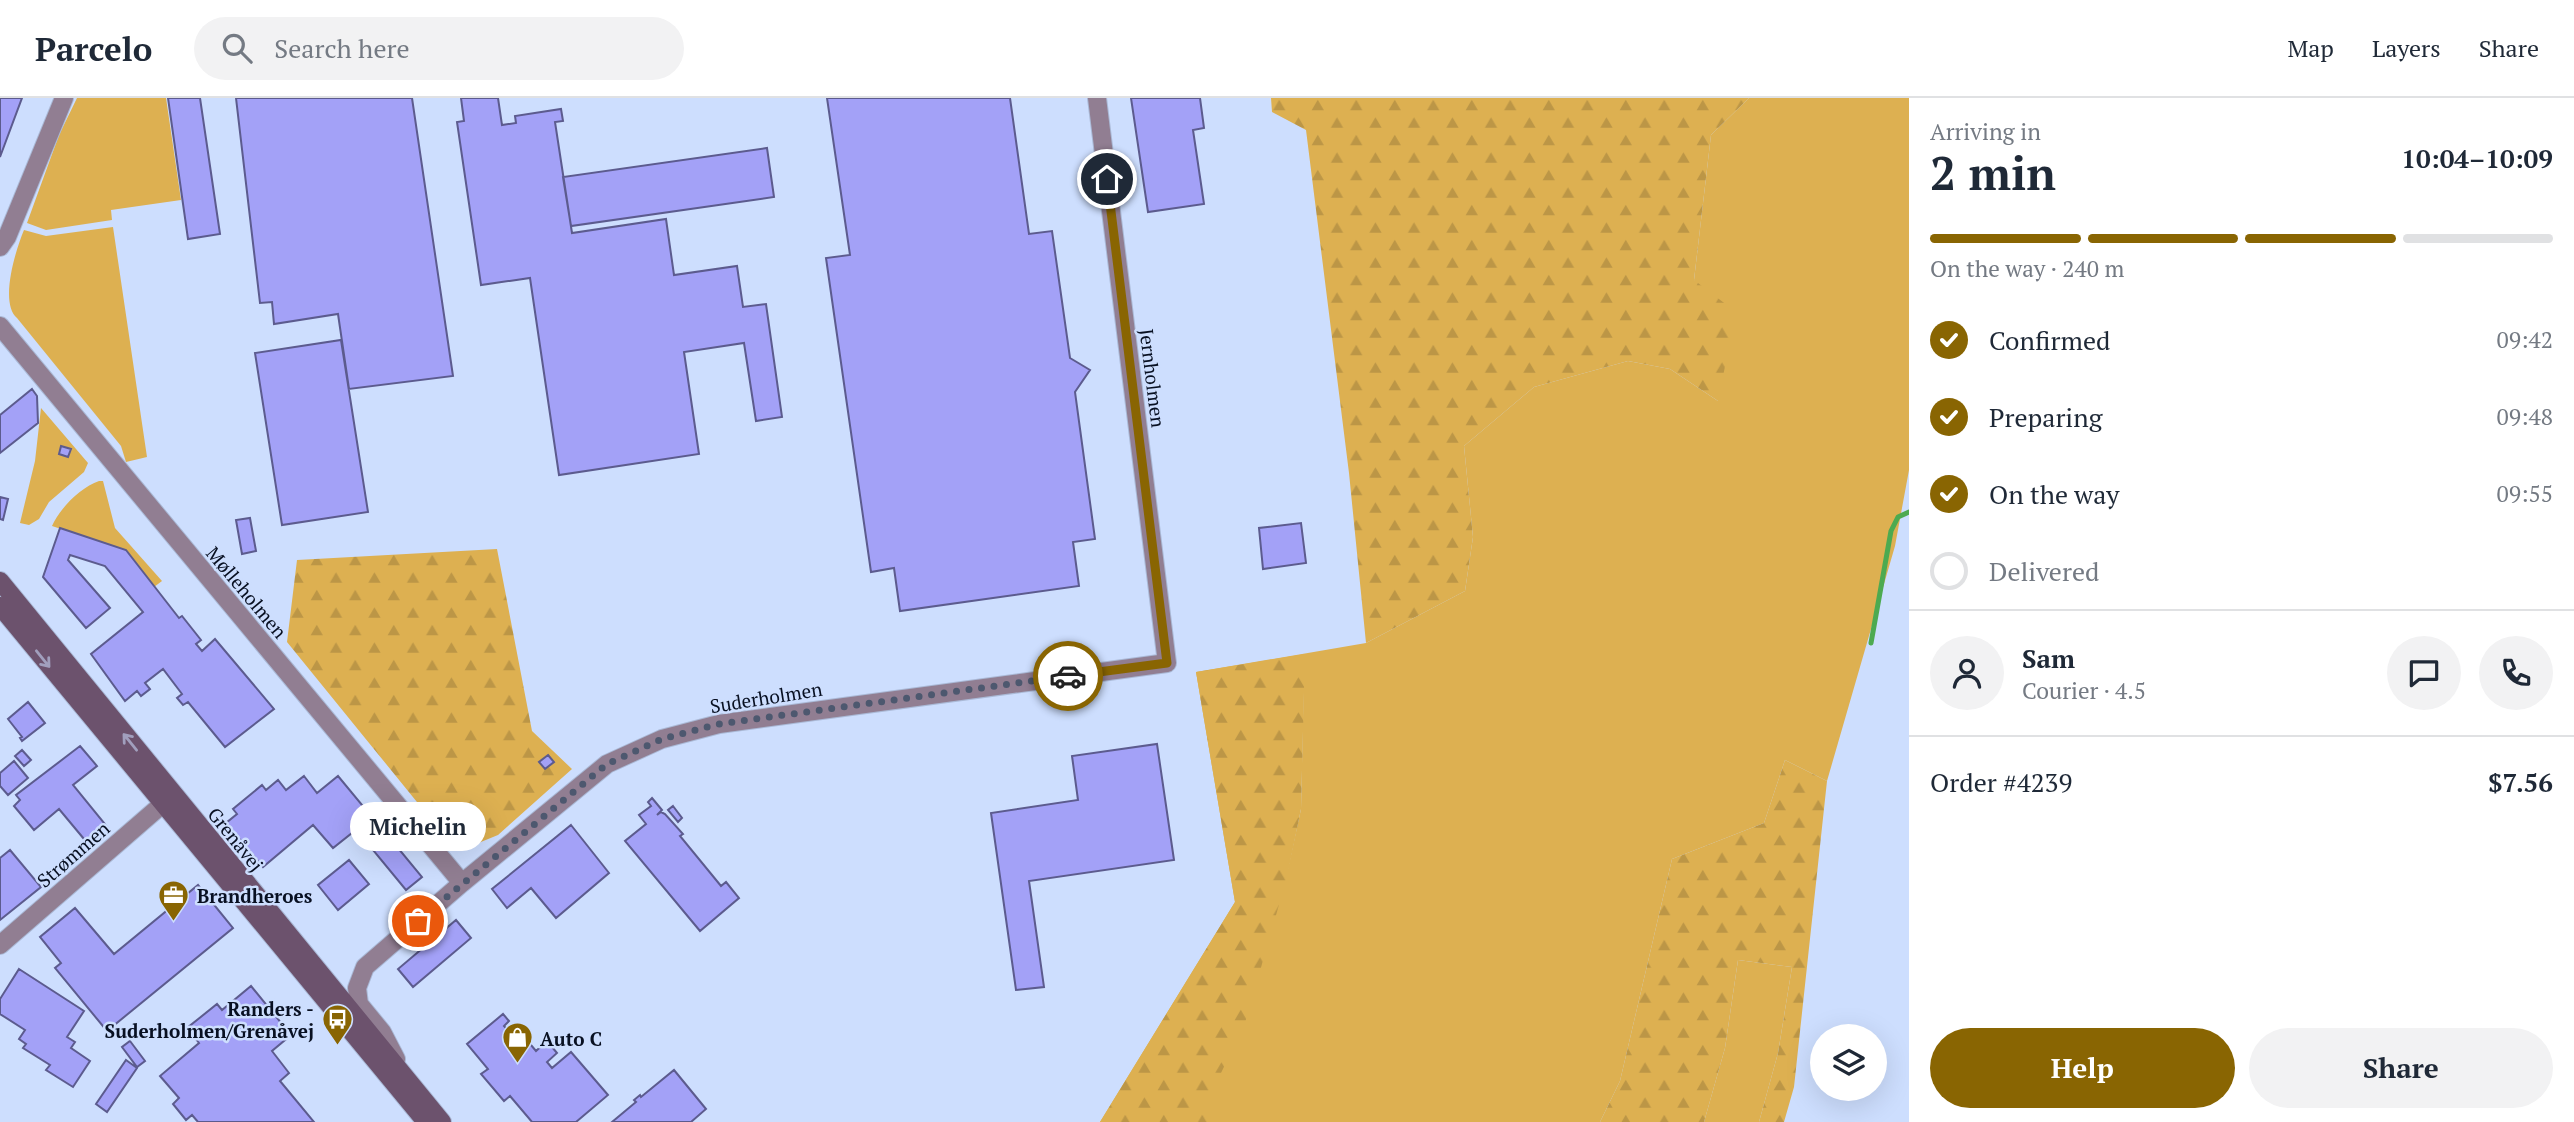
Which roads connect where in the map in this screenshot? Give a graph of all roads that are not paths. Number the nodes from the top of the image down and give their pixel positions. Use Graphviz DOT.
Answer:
graph roads {
  1 [pos="64,98"];
  2 [pos="1097,98"];
  3 [pos="0,247"];
  4 [pos="0,326"];
  5 [pos="0,581"];
  6 [pos="0,606"];
  7 [pos="1167,663"];
  8 [pos="168,800"];
  9 [pos="462,883"];
  10 [pos="0,945"];
  11 [pos="405,1077"];
  12 [pos="426,1122"];
  13 [pos="442,1122"];
  1 -- 3 [label="street"];
  2 -- 7 [label="street, Jernholmen"];
  4 -- 9 [label="street, Mølleholmen"];
  8 -- 5 [label="street, Grenåvej, one-way"];
  6 -- 8 [label="street, Grenåvej, one-way"];
  7 -- 9 [label="street, Suderholmen"];
  8 -- 10 [label="street, Strømmen"];
  8 -- 11 [label="street, Grenåvej"];
  8 -- 12 [label="street, Grenåvej"];
  9 -- 11 [label="street, Suderholmen"];
  11 -- 13 [label="street, Grenåvej"];
}
